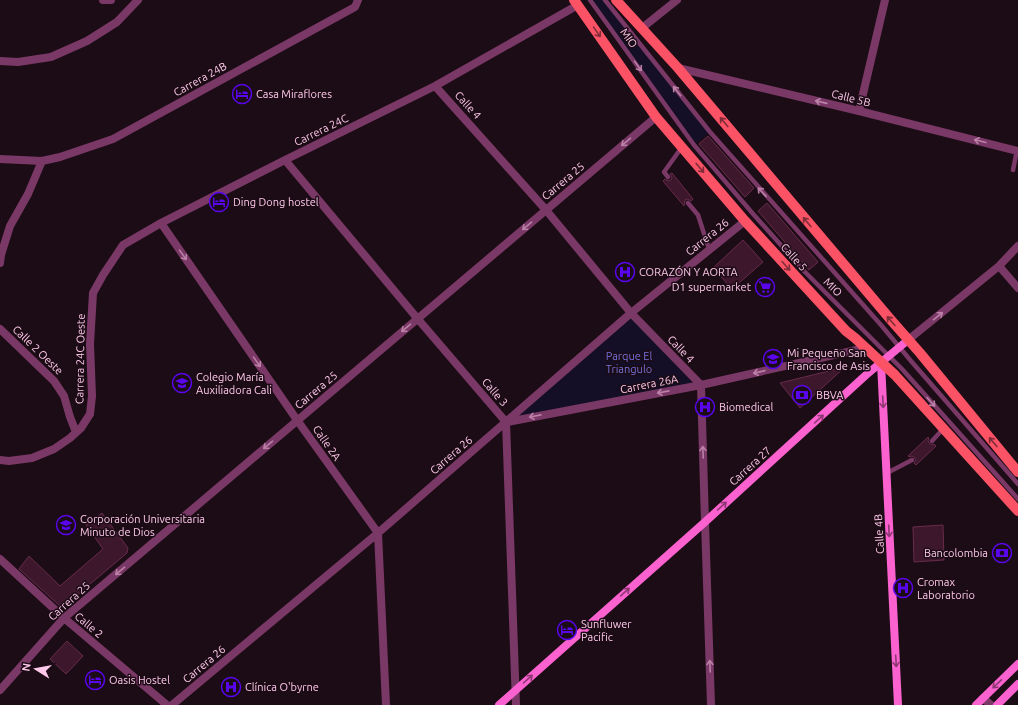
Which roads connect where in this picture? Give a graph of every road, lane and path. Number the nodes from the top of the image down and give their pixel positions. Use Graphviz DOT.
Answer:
graph roads {
  1 [pos="103,0"];
  2 [pos="111,0"];
  3 [pos="138,0"];
  4 [pos="358,0"];
  5 [pos="590,0"];
  6 [pos="605,0"];
  7 [pos="616,0"];
  8 [pos="677,0"];
  9 [pos="885,0"];
  10 [pos="576,3"];
  11 [pos="642,28"];
  12 [pos="0,61"];
  13 [pos="678,68"];
  14 [pos="435,86"];
  15 [pos="859,111"];
  16 [pos="656,117"];
  17 [pos="682,147"];
  18 [pos="1018,151"];
  19 [pos="0,159"];
  20 [pos="285,160"];
  21 [pos="42,161"];
  22 [pos="1013,170"];
  23 [pos="668,177"];
  24 [pos="688,203"];
  25 [pos="546,210"];
  26 [pos="745,221"];
  27 [pos="161,223"];
  28 [pos="1018,246"];
  29 [pos="709,249"];
  30 [pos="0,263"];
  31 [pos="999,266"];
  32 [pos="1018,288"];
  33 [pos="93,293"];
  34 [pos="631,313"];
  35 [pos="417,318"];
  36 [pos="0,329"];
  37 [pos="908,340"];
  38 [pos="865,348"];
  39 [pos="900,348"];
  40 [pos="890,356"];
  41 [pos="881,363"];
  42 [pos="701,385"];
  43 [pos="297,420"];
  44 [pos="506,422"];
  45 [pos="943,429"];
  46 [pos="76,432"];
  47 [pos="932,441"];
  48 [pos="0,460"];
  49 [pos="912,460"];
  50 [pos="1018,472"];
  51 [pos="887,473"];
  52 [pos="1018,484"];
  53 [pos="1018,499"];
  54 [pos="1018,510"];
  55 [pos="705,522"];
  56 [pos="378,534"];
  57 [pos="0,559"];
  58 [pos="64,618"];
  59 [pos="1018,664"];
  60 [pos="1018,684"];
  61 [pos="0,690"];
  62 [pos="515,691"];
  63 [pos="983,698"];
  64 [pos="167,705"];
  65 [pos="172,705"];
  66 [pos="386,705"];
  67 [pos="499,705"];
  68 [pos="516,705"];
  69 [pos="711,705"];
  70 [pos="898,705"];
  71 [pos="976,705"];
  72 [pos="991,705"];
  73 [pos="997,705"];
  1 -- 2 [label="street"];
  3 -- 12 [label="street"];
  4 -- 21 [label="street, Carrera 24B"];
  5 -- 40 [label="lane, MIO, one-way"];
  39 -- 6 [label="lane, MIO, one-way"];
  7 -- 11 [label="main road"];
  8 -- 11 [label="street"];
  9 -- 15 [label="street"];
  10 -- 14 [label="street, Carrera 24C"];
  10 -- 16 [label="main road, Calle 5, one-way"];
  11 -- 13 [label="main road"];
  15 -- 13 [label="street, Calle 5B, one-way"];
  37 -- 13 [label="main road, one-way"];
  14 -- 20 [label="street, Carrera 24C"];
  14 -- 25 [label="street, Calle 4"];
  18 -- 15 [label="street, Calle 5B, one-way"];
  16 -- 17 [label="main road, Calle 5"];
  16 -- 25 [label="street, Carrera 25, one-way"];
  17 -- 23 [label="lane"];
  17 -- 26 [label="main road, Calle 5, one-way"];
  18 -- 22 [label="lane"];
  19 -- 21 [label="street, Carrera 24B"];
  20 -- 27 [label="street, Carrera 24C"];
  20 -- 35 [label="street, Calle 3"];
  21 -- 30 [label="street"];
  24 -- 29 [label="lane"];
  25 -- 34 [label="street, Calle 4"];
  25 -- 35 [label="street, Carrera 25, one-way"];
  26 -- 29 [label="street, Carrera 26"];
  26 -- 38 [label="main road, Calle 5, one-way"];
  27 -- 33 [label="street, Carrera 24C"];
  27 -- 43 [label="street, Calle 2A, one-way"];
  28 -- 31 [label="street, Carrera 27"];
  29 -- 34 [label="street, Carrera 26"];
  31 -- 32 [label="street"];
  37 -- 31 [label="street, Carrera 27, one-way"];
  33 -- 46 [label="street, Carrera 24C Oeste"];
  34 -- 42 [label="street, Calle 4"];
  34 -- 44 [label="street, Carrera 26"];
  35 -- 43 [label="street, Carrera 25, one-way"];
  35 -- 44 [label="street, Calle 3"];
  36 -- 46 [label="street, Calle 2 Oeste"];
  37 -- 39 [label="street, Carrera 27"];
  50 -- 37 [label="main road, one-way"];
  38 -- 41 [label="main road, Calle 5"];
  38 -- 42 [label="street, Carrera 26A, one-way"];
  39 -- 40 [label="street, Carrera 27"];
  39 -- 52 [label="lane, MIO"];
  40 -- 41 [label="street, Carrera 27"];
  40 -- 53 [label="lane, MIO, one-way"];
  41 -- 45 [label="main road, Calle 5"];
  41 -- 51 [label="street, Calle 4B, one-way"];
  55 -- 41 [label="street, Carrera 27, one-way"];
  42 -- 44 [label="street, Carrera 26A, one-way"];
  55 -- 42 [label="street, one-way"];
  43 -- 56 [label="street, Calle 2A"];
  43 -- 58 [label="street, Carrera 25, one-way"];
  44 -- 56 [label="street, Carrera 26"];
  44 -- 62 [label="street, Calle 3"];
  45 -- 47 [label="lane"];
  45 -- 54 [label="main road, Calle 5"];
  46 -- 48 [label="street, Carrera 24C Oeste"];
  49 -- 51 [label="lane"];
  51 -- 70 [label="street, Calle 4B, one-way"];
  62 -- 55 [label="street, Carrera 27, one-way"];
  69 -- 55 [label="street, one-way"];
  56 -- 65 [label="street, Carrera 26"];
  56 -- 66 [label="street"];
  57 -- 58 [label="street, Calle 2"];
  58 -- 61 [label="street, Carrera 25"];
  58 -- 64 [label="street, Calle 2"];
  59 -- 63 [label="street, one-way"];
  60 -- 73 [label="street"];
  62 -- 67 [label="street, Carrera 27"];
  62 -- 68 [label="street, Calle 3"];
  63 -- 71 [label="street"];
  63 -- 72 [label="street"];
}
